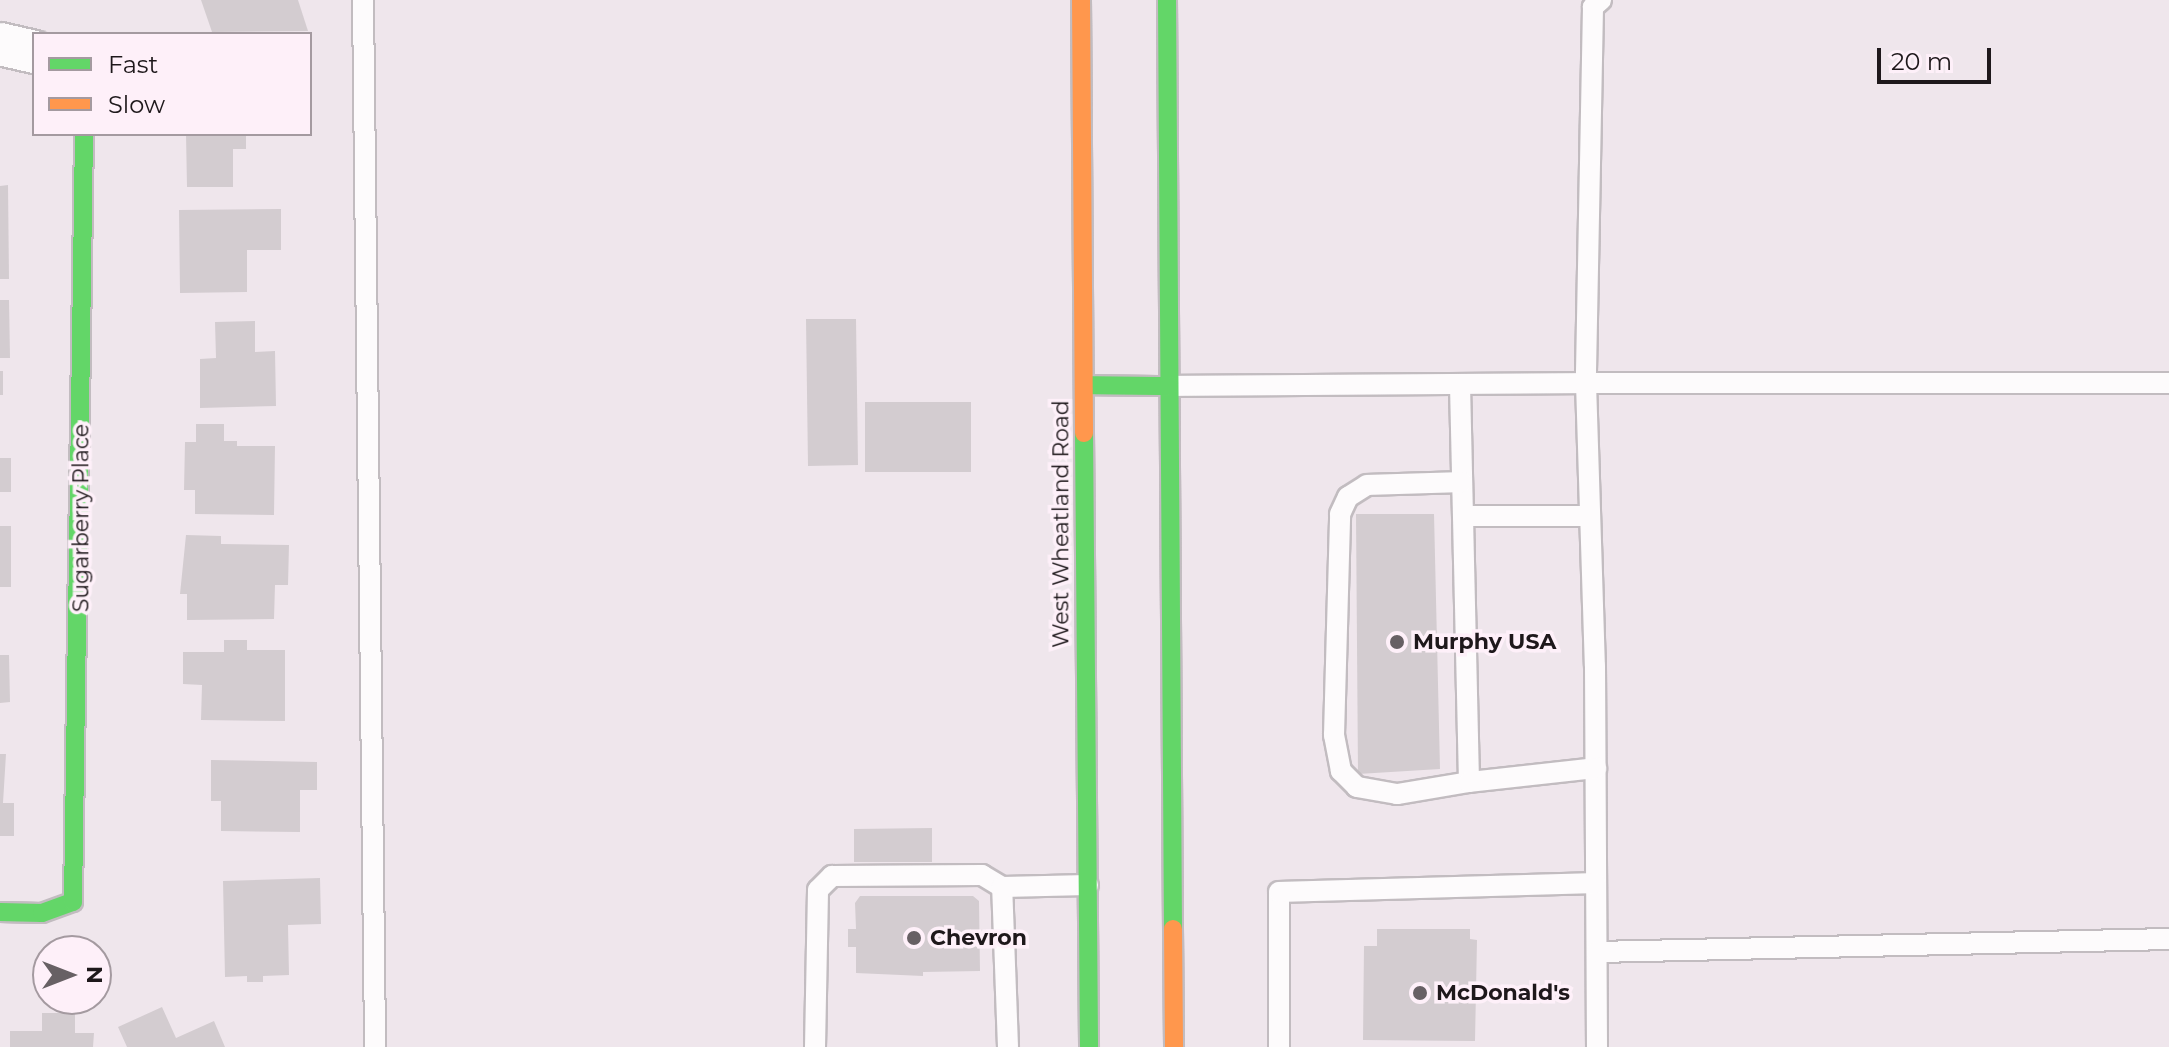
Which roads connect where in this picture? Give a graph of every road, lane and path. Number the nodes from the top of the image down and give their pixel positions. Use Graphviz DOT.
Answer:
graph roads {
  1 [pos="363,0"];
  2 [pos="1081,0"];
  3 [pos="1167,0"];
  4 [pos="1601,0"];
  5 [pos="0,44"];
  6 [pos="32,52"];
  7 [pos="84,136"];
  8 [pos="1586,383"];
  9 [pos="2169,383"];
  10 [pos="1084,385"];
  11 [pos="1460,385"];
  12 [pos="1169,386"];
  13 [pos="1462,482"];
  14 [pos="1463,516"];
  15 [pos="1590,516"];
  16 [pos="1596,768"];
  17 [pos="1469,782"];
  18 [pos="1596,883"];
  19 [pos="1088,885"];
  20 [pos="1002,887"];
  21 [pos="0,912"];
  22 [pos="2169,939"];
  23 [pos="1597,952"];
  24 [pos="375,1047"];
  25 [pos="815,1047"];
  26 [pos="1008,1047"];
  27 [pos="1089,1047"];
  28 [pos="1174,1047"];
  29 [pos="1279,1047"];
  30 [pos="1597,1047"];
  1 -- 24 [label="lane"];
  2 -- 10 [label="main road, West Wheatland Road"];
  3 -- 12 [label="main road"];
  4 -- 8 [label="lane"];
  5 -- 6 [label="street"];
  7 -- 21 [label="main road, Sugarberry Place"];
  8 -- 9 [label="lane"];
  8 -- 11 [label="lane"];
  8 -- 15 [label="lane"];
  10 -- 12 [label="main road"];
  10 -- 19 [label="main road, West Wheatland Road"];
  11 -- 12 [label="lane"];
  11 -- 13 [label="lane"];
  12 -- 28 [label="main road"];
  13 -- 14 [label="lane"];
  13 -- 17 [label="lane"];
  14 -- 15 [label="lane"];
  14 -- 17 [label="lane"];
  15 -- 16 [label="lane"];
  16 -- 17 [label="lane"];
  16 -- 18 [label="lane"];
  18 -- 23 [label="lane"];
  18 -- 29 [label="lane"];
  19 -- 20 [label="lane"];
  19 -- 27 [label="main road, West Wheatland Road"];
  20 -- 25 [label="lane"];
  20 -- 26 [label="lane"];
  22 -- 23 [label="lane"];
  23 -- 30 [label="lane"];
}
